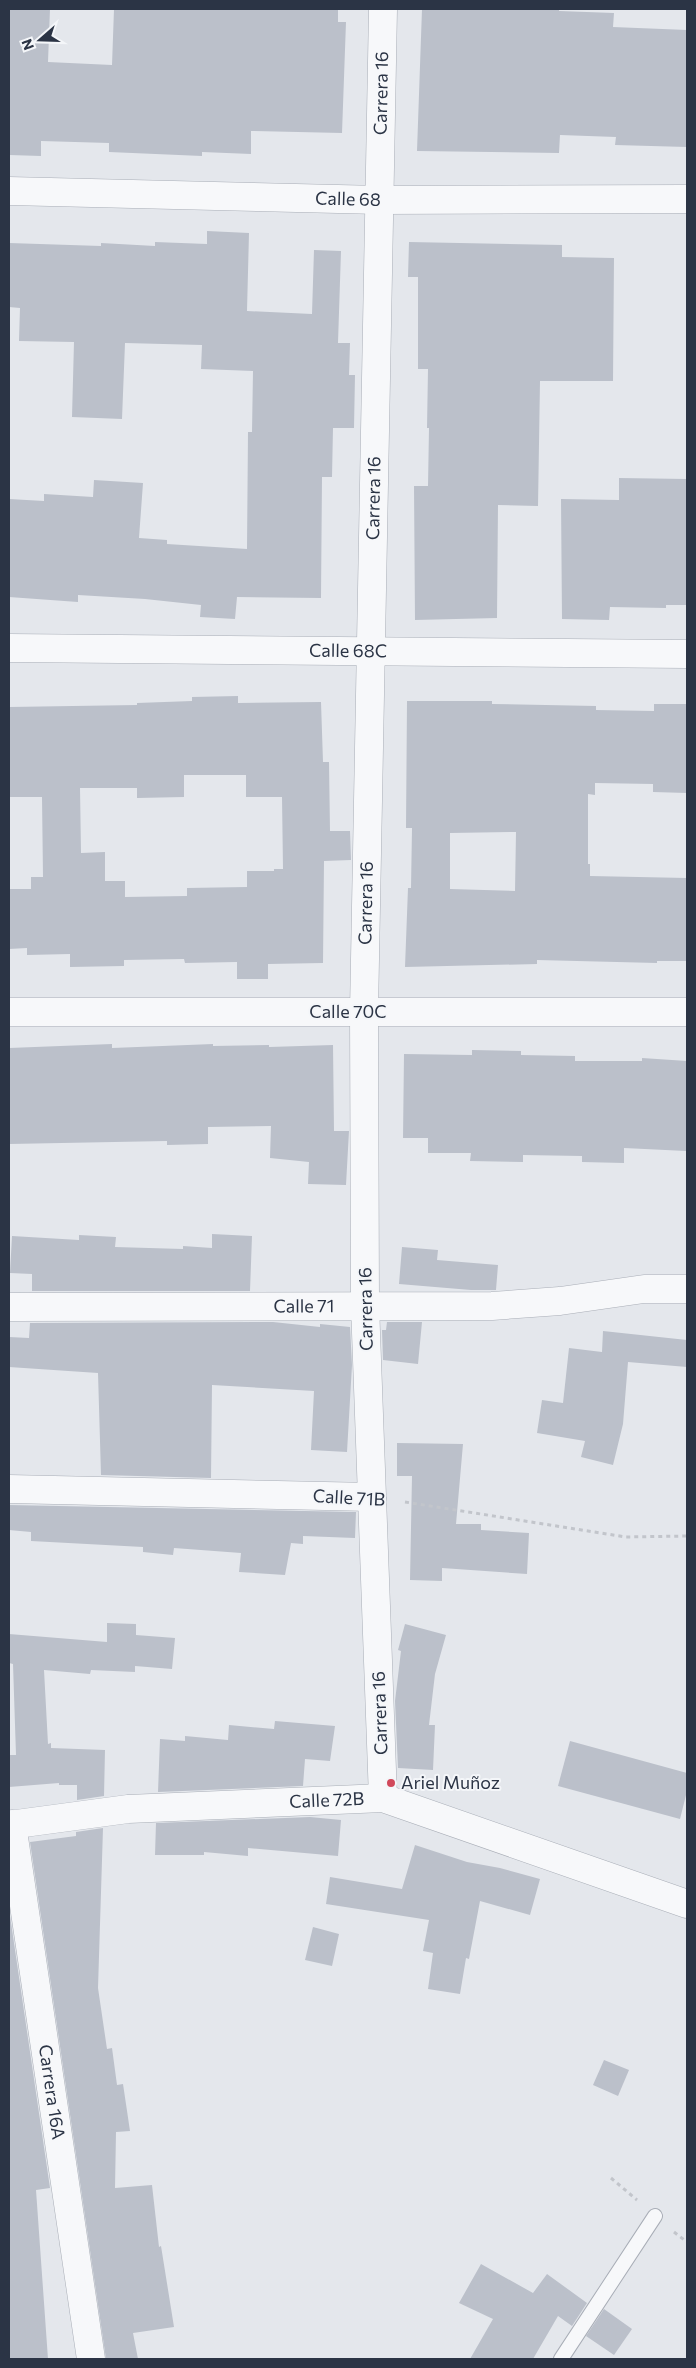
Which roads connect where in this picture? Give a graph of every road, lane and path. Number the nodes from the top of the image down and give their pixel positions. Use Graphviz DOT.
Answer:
graph roads {
  1 [pos="383,9"];
  2 [pos="9,191"];
  3 [pos="687,199"];
  4 [pos="380,200"];
  5 [pos="9,648"];
  6 [pos="372,651"];
  7 [pos="687,654"];
  8 [pos="9,1012"];
  9 [pos="364,1012"];
  10 [pos="687,1012"];
  11 [pos="687,1289"];
  12 [pos="365,1305"];
  13 [pos="9,1307"];
  14 [pos="9,1489"];
  15 [pos="372,1496"];
  16 [pos="687,1536"];
  17 [pos="383,1798"];
  18 [pos="10,1825"];
  19 [pos="687,1904"];
  20 [pos="655,2216"];
  21 [pos="91,2359"];
  22 [pos="562,2359"];
  1 -- 4 [label="street, Carrera 16"];
  2 -- 4 [label="street, Calle 68"];
  3 -- 4 [label="street, Calle 68"];
  4 -- 6 [label="street, Carrera 16"];
  5 -- 6 [label="street, Calle 68C"];
  6 -- 7 [label="street, Calle 68C"];
  6 -- 9 [label="street, Carrera 16"];
  8 -- 9 [label="street, Calle 70C"];
  9 -- 10 [label="street, Calle 70C"];
  9 -- 12 [label="street, Carrera 16"];
  11 -- 12 [label="street, Calle 71"];
  12 -- 13 [label="street, Calle 71"];
  12 -- 15 [label="street, Carrera 16"];
  14 -- 15 [label="street, Calle 71B"];
  15 -- 16 [label="path, Calle 71B"];
  15 -- 17 [label="street, Carrera 16"];
  17 -- 18 [label="street, Calle 72B"];
  17 -- 19 [label="street, Calle 72B"];
  18 -- 21 [label="street, Carrera 16A"];
  20 -- 22 [label="lane"];
}
